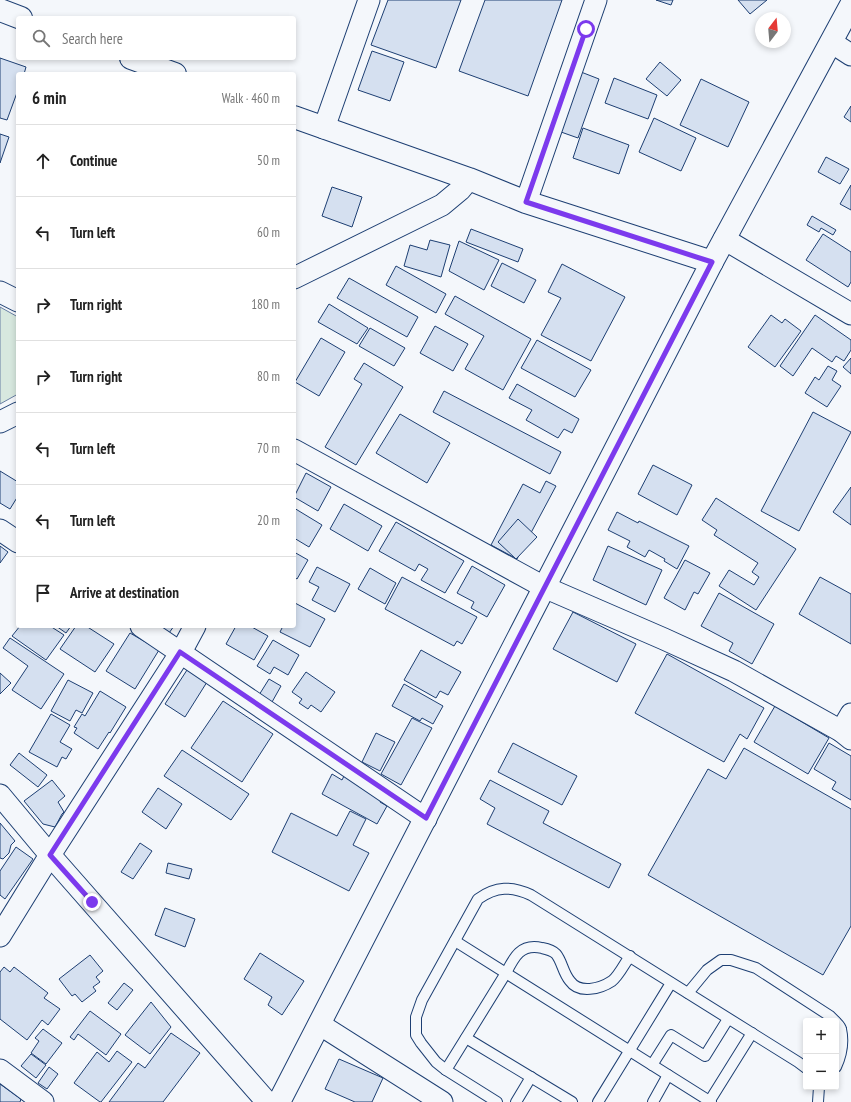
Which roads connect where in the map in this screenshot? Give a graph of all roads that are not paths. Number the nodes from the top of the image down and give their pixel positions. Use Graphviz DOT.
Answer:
graph roads {
  1 [pos="369,0"];
  2 [pos="596,0"];
  3 [pos="851,5"];
  4 [pos="0,10"];
  5 [pos="16,16"];
  6 [pos="831,42"];
  7 [pos="851,55"];
  8 [pos="136,60"];
  9 [pos="170,72"];
  10 [pos="296,118"];
  11 [pos="324,128"];
  12 [pos="469,179"];
  13 [pos="526,202"];
  14 [pos="724,239"];
  15 [pos="712,262"];
  16 [pos="296,277"];
  17 [pos="0,292"];
  18 [pos="16,300"];
  19 [pos="851,314"];
  20 [pos="16,414"];
  21 [pos="0,422"];
  22 [pos="296,451"];
  23 [pos="0,530"];
  24 [pos="16,541"];
  25 [pos="544,588"];
  26 [pos="145,628"];
  27 [pos="194,628"];
  28 [pos="180,652"];
  29 [pos="848,728"];
  30 [pos="0,795"];
  31 [pos="426,818"];
  32 [pos="50,855"];
  33 [pos="0,936"];
  34 [pos="455,941"];
  35 [pos="630,956"];
  36 [pos="506,973"];
  37 [pos="672,983"];
  38 [pos="688,993"];
  39 [pos="728,1018"];
  40 [pos="319,1024"];
  41 [pos="841,1025"];
  42 [pos="752,1033"];
  43 [pos="466,1038"];
  44 [pos="630,1051"];
  45 [pos="839,1061"];
  46 [pos="652,1065"];
  47 [pos="803,1066"];
  48 [pos="0,1070"];
  49 [pos="446,1070"];
  50 [pos="668,1075"];
  51 [pos="531,1077"];
  52 [pos="819,1090"];
  53 [pos="43,1102"];
  54 [pos="268,1102"];
  55 [pos="279,1102"];
  56 [pos="442,1102"];
  57 [pos="497,1102"];
  58 [pos="516,1102"];
  59 [pos="572,1102"];
  60 [pos="598,1102"];
  61 [pos="653,1102"];
  62 [pos="710,1102"];
  63 [pos="818,1102"];
  1 -- 11 [label="street"];
  2 -- 13 [label="street"];
  3 -- 6 [label="street"];
  4 -- 5 [label="street"];
  6 -- 7 [label="street"];
  6 -- 14 [label="street"];
  8 -- 9 [label="street"];
  10 -- 11 [label="street"];
  11 -- 12 [label="street"];
  12 -- 13 [label="street"];
  12 -- 16 [label="street"];
  13 -- 15 [label="street"];
  14 -- 15 [label="street"];
  14 -- 19 [label="street"];
  15 -- 25 [label="street"];
  17 -- 18 [label="street"];
  20 -- 21 [label="street"];
  22 -- 25 [label="street"];
  23 -- 24 [label="street"];
  25 -- 29 [label="street"];
  25 -- 31 [label="street"];
  26 -- 28 [label="street"];
  27 -- 28 [label="street"];
  28 -- 31 [label="street"];
  28 -- 32 [label="street"];
  30 -- 32 [label="street"];
  31 -- 40 [label="street"];
  32 -- 33 [label="street"];
  32 -- 54 [label="street"];
  34 -- 35 [label="lane"];
  34 -- 36 [label="lane"];
  34 -- 49 [label="lane"];
  35 -- 36 [label="lane"];
  35 -- 37 [label="lane"];
  36 -- 43 [label="lane"];
  36 -- 44 [label="lane"];
  37 -- 38 [label="lane"];
  37 -- 44 [label="lane"];
  38 -- 39 [label="lane"];
  38 -- 41 [label="lane"];
  39 -- 42 [label="lane"];
  39 -- 46 [label="lane"];
  40 -- 55 [label="street"];
  40 -- 56 [label="street"];
  41 -- 45 [label="lane"];
  42 -- 47 [label="lane"];
  42 -- 62 [label="lane"];
  43 -- 49 [label="lane"];
  43 -- 51 [label="lane"];
  44 -- 46 [label="lane"];
  44 -- 60 [label="lane"];
  46 -- 50 [label="lane"];
  48 -- 53 [label="street"];
  49 -- 57 [label="lane"];
  50 -- 61 [label="lane"];
  50 -- 62 [label="lane"];
  51 -- 58 [label="lane"];
  51 -- 59 [label="lane"];
  52 -- 63 [label="lane"];
}
